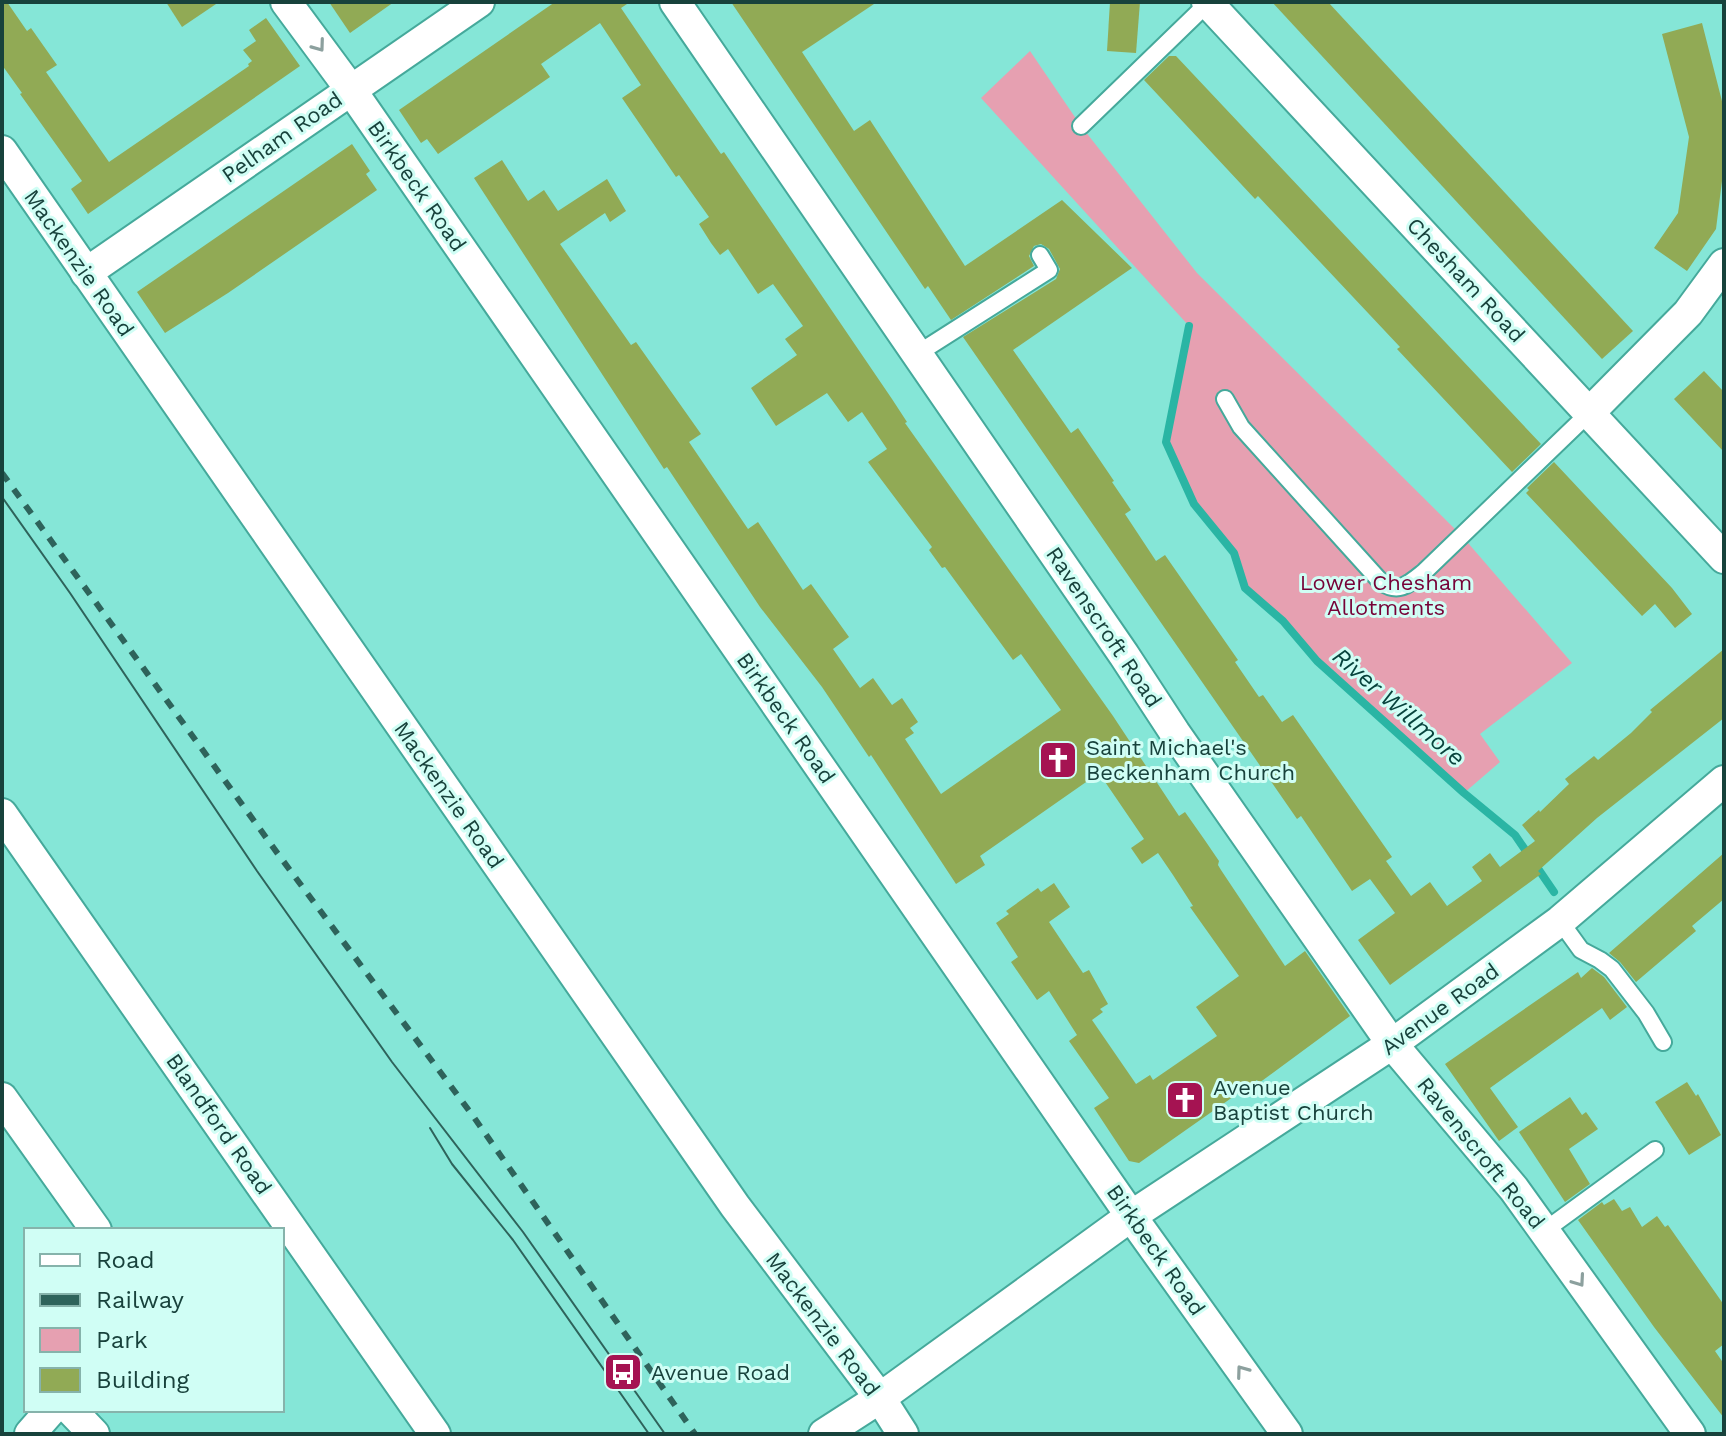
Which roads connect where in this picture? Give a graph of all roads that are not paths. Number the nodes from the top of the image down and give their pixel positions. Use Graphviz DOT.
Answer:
graph roads {
  1 [pos="286,2"];
  2 [pos="479,2"];
  3 [pos="675,2"];
  4 [pos="1208,2"];
  5 [pos="351,90"];
  6 [pos="1081,126"];
  7 [pos="2,151"];
  8 [pos="1040,255"];
  9 [pos="1724,264"];
  10 [pos="86,273"];
  11 [pos="917,354"];
  12 [pos="1225,399"];
  13 [pos="1589,413"];
  14 [pos="1724,558"];
  15 [pos="1724,781"];
  16 [pos="2,814"];
  17 [pos="1560,921"];
  18 [pos="1663,1042"];
  19 [pos="1392,1044"];
  20 [pos="2,1098"];
  21 [pos="1655,1150"];
  22 [pos="1131,1216"];
  23 [pos="95,1228"];
  24 [pos="1544,1231"];
  25 [pos="880,1398"];
  26 [pos="49,1412"];
  27 [pos="73,1412"];
  28 [pos="30,1434"];
  29 [pos="94,1434"];
  30 [pos="435,1434"];
  31 [pos="824,1434"];
  32 [pos="903,1434"];
  33 [pos="1287,1434"];
  34 [pos="1690,1434"];
  1 -- 5 [label="street, Birkbeck Road, one-way"];
  2 -- 5 [label="street, Pelham Road"];
  3 -- 11 [label="street, Ravenscroft Road"];
  4 -- 6 [label="lane"];
  4 -- 13 [label="street, Chesham Road"];
  5 -- 10 [label="street, Pelham Road"];
  5 -- 22 [label="street, Birkbeck Road"];
  7 -- 10 [label="street, Mackenzie Road"];
  8 -- 11 [label="lane"];
  9 -- 13 [label="street"];
  10 -- 25 [label="street, Mackenzie Road"];
  11 -- 19 [label="street, Ravenscroft Road"];
  12 -- 13 [label="lane"];
  13 -- 14 [label="street, Chesham Road"];
  15 -- 17 [label="street, Avenue Road"];
  16 -- 30 [label="street, Blandford Road"];
  17 -- 18 [label="lane"];
  17 -- 19 [label="street, Avenue Road"];
  19 -- 22 [label="street, Avenue Road"];
  19 -- 24 [label="street, Ravenscroft Road"];
  20 -- 23 [label="street"];
  21 -- 24 [label="lane"];
  22 -- 25 [label="street, Avenue Road"];
  33 -- 22 [label="street, Birkbeck Road, one-way"];
  24 -- 34 [label="street, Ravenscroft Road, one-way"];
  25 -- 31 [label="street, Avenue Road"];
  25 -- 32 [label="street, Mackenzie Road"];
  26 -- 28 [label="street"];
  27 -- 29 [label="street"];
}
